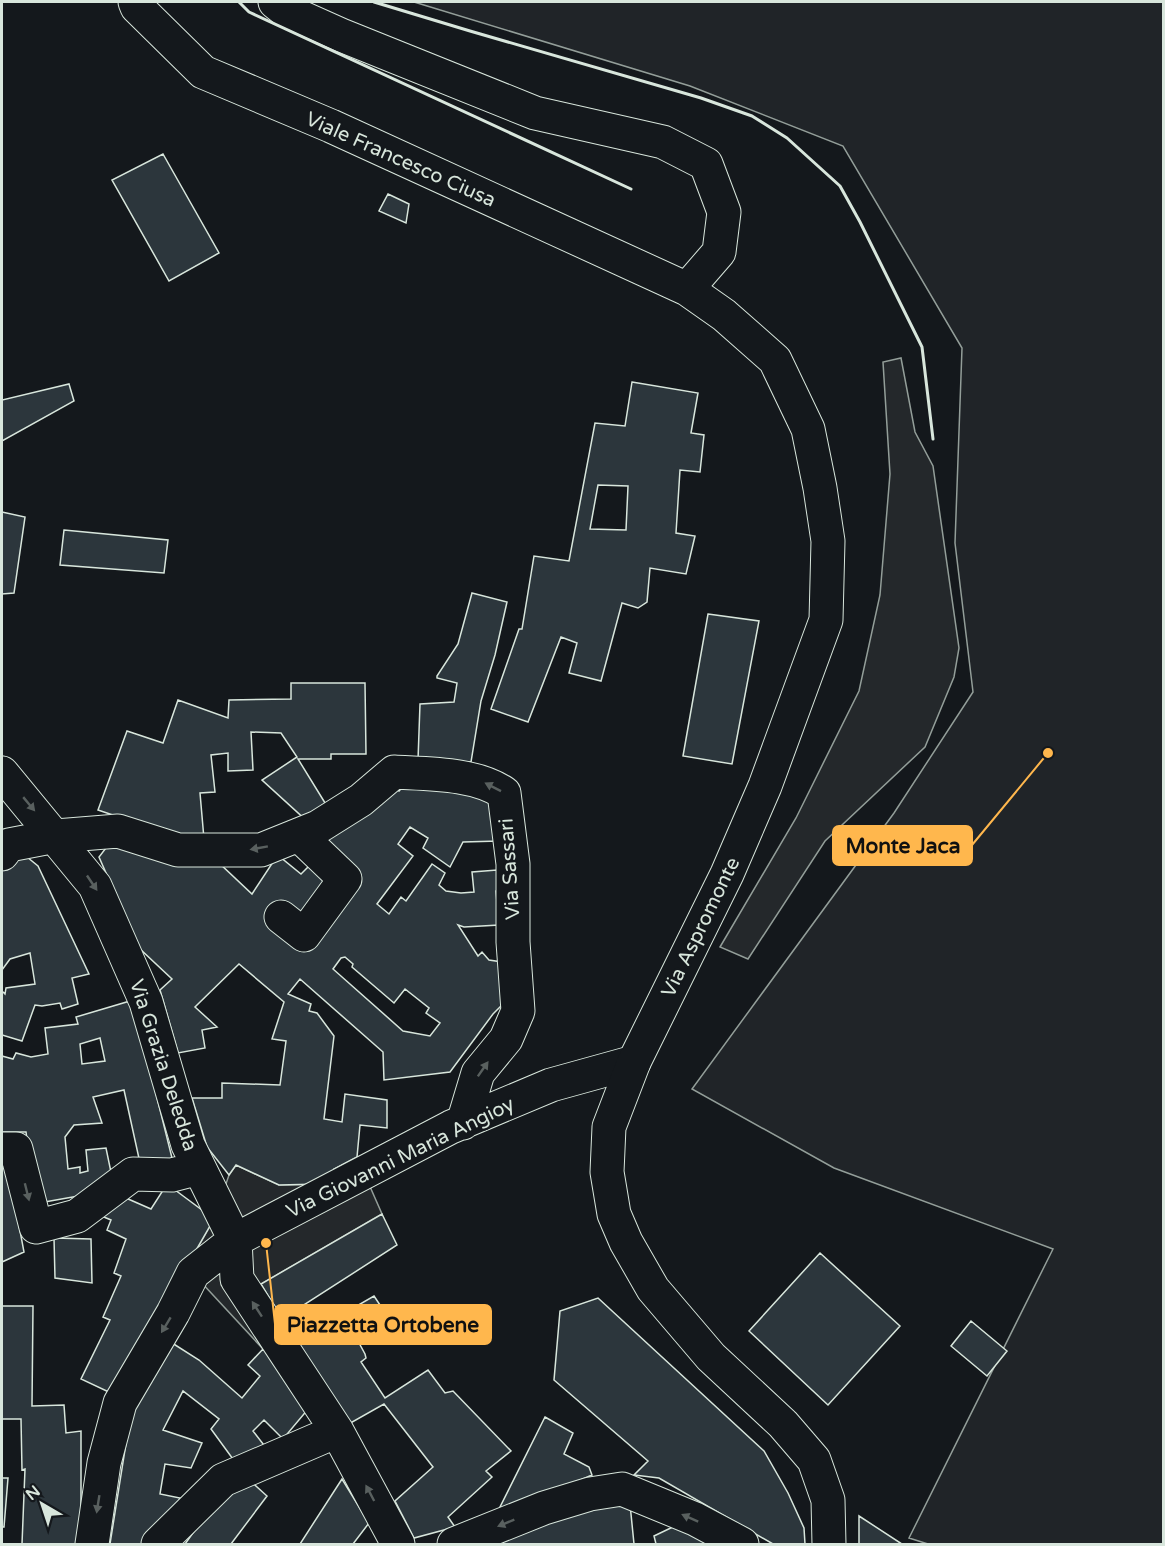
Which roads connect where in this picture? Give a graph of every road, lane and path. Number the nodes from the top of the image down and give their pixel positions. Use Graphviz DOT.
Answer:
graph roads {
  1 [pos="135,2"];
  2 [pos="275,2"];
  3 [pos="687,289"];
  4 [pos="2,773"];
  5 [pos="298,835"];
  6 [pos="56,836"];
  7 [pos="2,854"];
  8 [pos="281,917"];
  9 [pos="634,1062"];
  10 [pos="463,1123"];
  11 [pos="2,1149"];
  12 [pos="199,1167"];
  13 [pos="228,1226"];
  14 [pos="338,1431"];
  15 [pos="92,1545"];
  16 [pos="158,1545"];
  17 [pos="398,1545"];
  18 [pos="454,1545"];
  19 [pos="742,1545"];
  20 [pos="829,1545"];
  1 -- 3 [label="street, Viale Francesco Ciusa"];
  2 -- 3 [label="street"];
  3 -- 9 [label="street, Via Aspromonte"];
  4 -- 6 [label="street, Via Grazia Deledda, one-way"];
  5 -- 6 [label="street, Via Sassari, one-way"];
  5 -- 8 [label="street"];
  10 -- 5 [label="street, Via Sassari, one-way"];
  6 -- 7 [label="street, Via Sassari"];
  6 -- 12 [label="street, Via Grazia Deledda, one-way"];
  9 -- 10 [label="street, Via Giovanni Maria Angioy"];
  9 -- 20 [label="street, Via Aspromonte"];
  10 -- 13 [label="street, Via Giovanni Maria Angioy"];
  11 -- 12 [label="street, one-way"];
  12 -- 13 [label="street, Via Grazia Deledda"];
  14 -- 13 [label="street, one-way"];
  13 -- 15 [label="street, Via Giovanni Maria Angioy, one-way"];
  14 -- 16 [label="street"];
  17 -- 14 [label="street, one-way"];
  19 -- 18 [label="street, one-way"];
}
